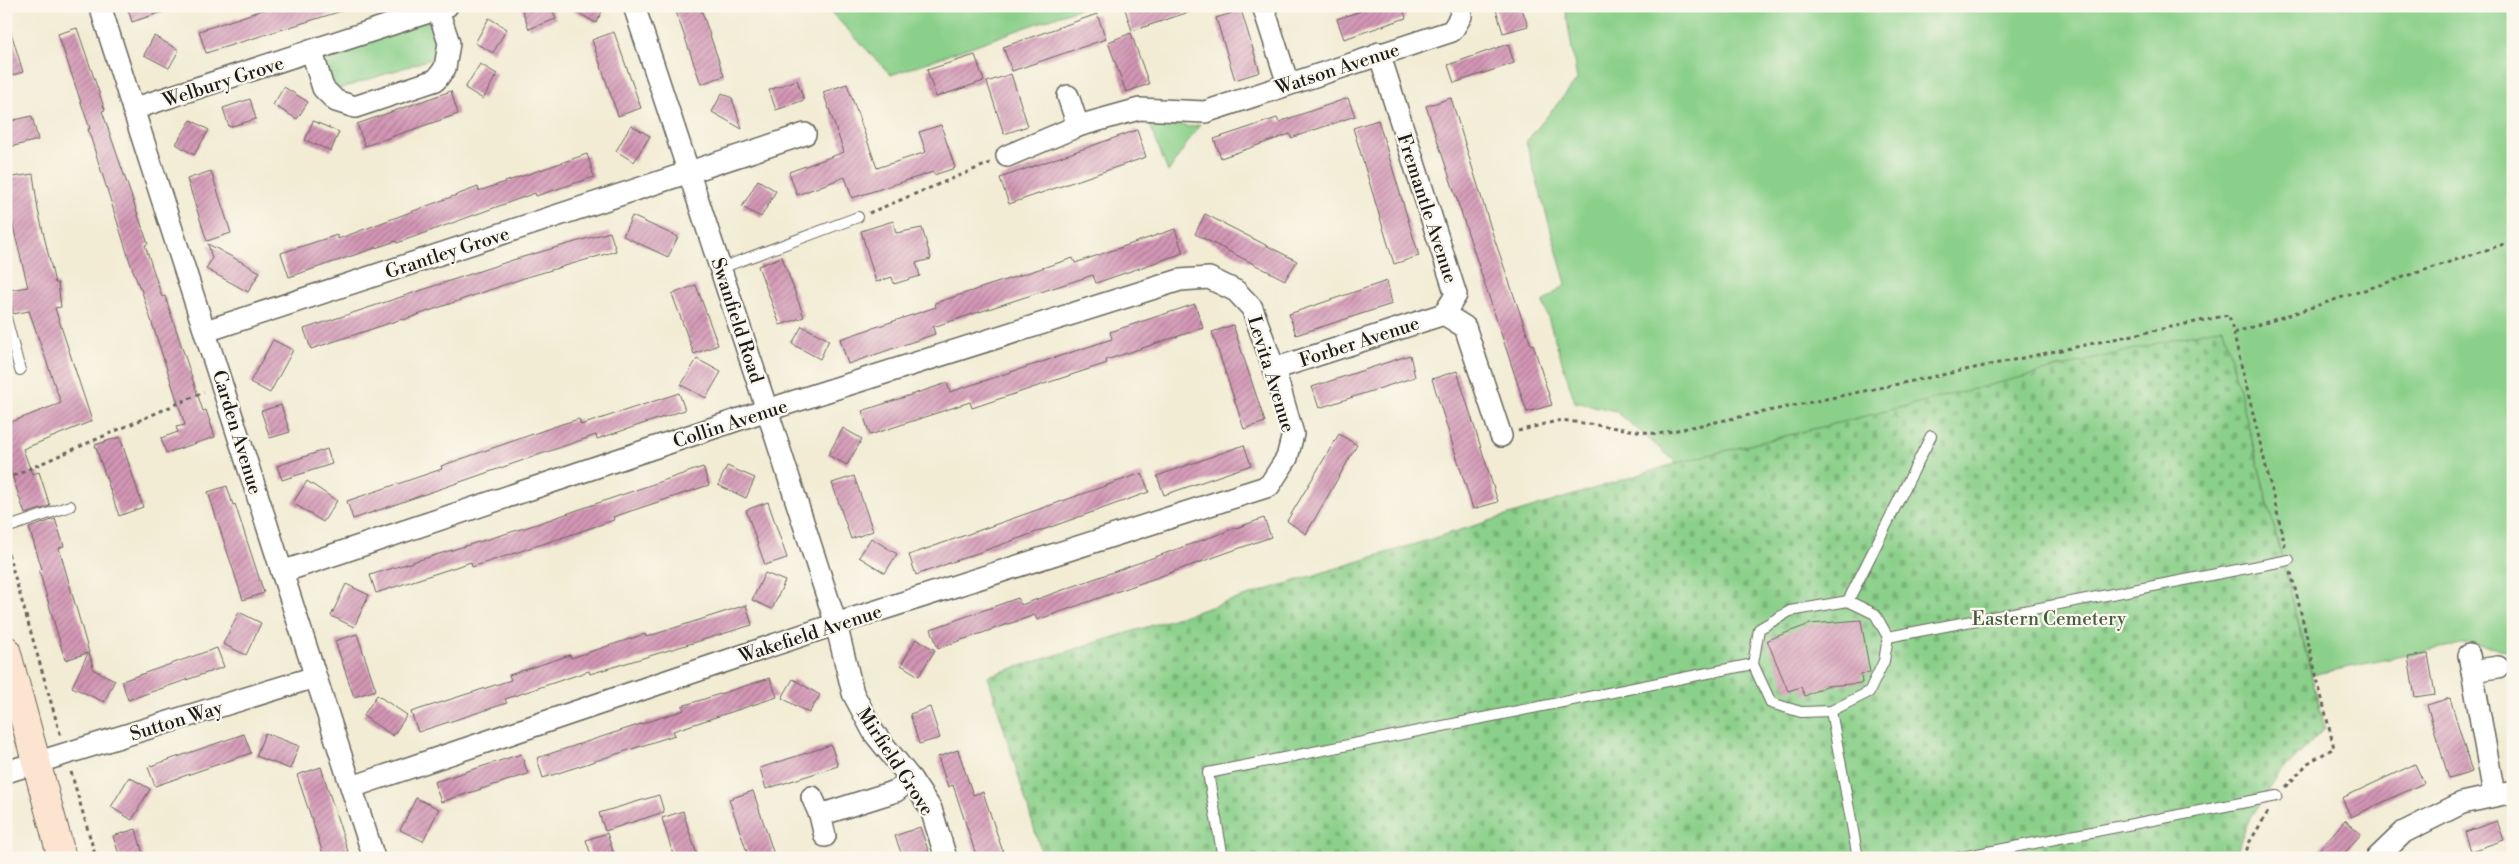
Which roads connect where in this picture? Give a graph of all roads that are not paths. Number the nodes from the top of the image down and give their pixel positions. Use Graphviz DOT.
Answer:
graph roads {
  1 [pos="100,6"];
  2 [pos="634,6"];
  3 [pos="1263,6"];
  4 [pos="442,8"];
  5 [pos="1461,11"];
  6 [pos="312,52"];
  7 [pos="1379,54"];
  8 [pos="1288,84"];
  9 [pos="1068,96"];
  10 [pos="133,109"];
  11 [pos="1078,126"];
  12 [pos="805,134"];
  13 [pos="1007,156"];
  14 [pos="688,172"];
  15 [pos="858,217"];
  16 [pos="721,268"];
  17 [pos="1180,280"];
  18 [pos="1444,314"];
  19 [pos="6,318"];
  20 [pos="206,331"];
  21 [pos="1274,369"];
  22 [pos="20,370"];
  23 [pos="767,410"];
  24 [pos="1501,436"];
  25 [pos="1932,436"];
  26 [pos="1270,486"];
  27 [pos="70,506"];
  28 [pos="6,528"];
  29 [pos="2289,560"];
  30 [pos="282,572"];
  31 [pos="1848,602"];
  32 [pos="836,624"];
  33 [pos="1888,637"];
  34 [pos="6,650"];
  35 [pos="1753,664"];
  36 [pos="2498,667"];
  37 [pos="315,677"];
  38 [pos="854,693"];
  39 [pos="1831,711"];
  40 [pos="36,762"];
  41 [pos="6,772"];
  42 [pos="911,779"];
  43 [pos="352,787"];
  44 [pos="2503,793"];
  45 [pos="2278,796"];
  46 [pos="819,816"];
  47 [pos="62,858"];
  48 [pos="374,858"];
  49 [pos="946,858"];
  50 [pos="1223,858"];
  51 [pos="1858,858"];
  52 [pos="1957,858"];
  53 [pos="2377,858"];
  1 -- 10 [label="street, Carden Avenue"];
  2 -- 14 [label="street, Swanfield Road"];
  3 -- 8 [label="street"];
  4 -- 6 [label="street, Welbury Grove"];
  4 -- 6 [label="street, Welbury Grove"];
  5 -- 7 [label="street, Watson Avenue"];
  6 -- 10 [label="street, Welbury Grove"];
  7 -- 8 [label="street, Watson Avenue"];
  7 -- 18 [label="street, Fremantle Avenue"];
  8 -- 11 [label="street, Watson Avenue"];
  9 -- 11 [label="street"];
  10 -- 20 [label="street, Carden Avenue"];
  11 -- 13 [label="street"];
  12 -- 14 [label="street, Grantley Grove"];
  14 -- 16 [label="street, Swanfield Road"];
  14 -- 20 [label="street, Grantley Grove"];
  15 -- 16 [label="lane"];
  16 -- 23 [label="street, Swanfield Road"];
  17 -- 21 [label="street, Levita Avenue"];
  17 -- 23 [label="street, Collin Avenue"];
  18 -- 21 [label="street, Forber Avenue"];
  18 -- 24 [label="street, Fremantle Avenue"];
  19 -- 22 [label="lane"];
  20 -- 30 [label="street, Carden Avenue"];
  21 -- 26 [label="street, Levita Avenue"];
  23 -- 30 [label="street, Collin Avenue"];
  23 -- 32 [label="street, Swanfield Road"];
  25 -- 31 [label="lane"];
  26 -- 32 [label="street, Wakefield Avenue"];
  27 -- 28 [label="lane"];
  29 -- 33 [label="lane"];
  30 -- 37 [label="street, Carden Avenue"];
  31 -- 33 [label="lane"];
  31 -- 35 [label="lane"];
  32 -- 38 [label="street, Swanfield Road"];
  32 -- 43 [label="street, Wakefield Avenue"];
  33 -- 39 [label="lane"];
  34 -- 40 [label="street"];
  35 -- 39 [label="lane"];
  35 -- 50 [label="lane"];
  36 -- 44 [label="street"];
  37 -- 40 [label="street, Sutton Way"];
  37 -- 43 [label="street, Carden Avenue"];
  38 -- 42 [label="street, Mirfield Grove"];
  39 -- 51 [label="lane"];
  40 -- 41 [label="street, Sutton Way"];
  40 -- 47 [label="street"];
  42 -- 46 [label="street"];
  42 -- 49 [label="street, Mirfield Grove"];
  43 -- 48 [label="street, Carden Avenue"];
  44 -- 53 [label="street"];
  45 -- 52 [label="lane"];
}
